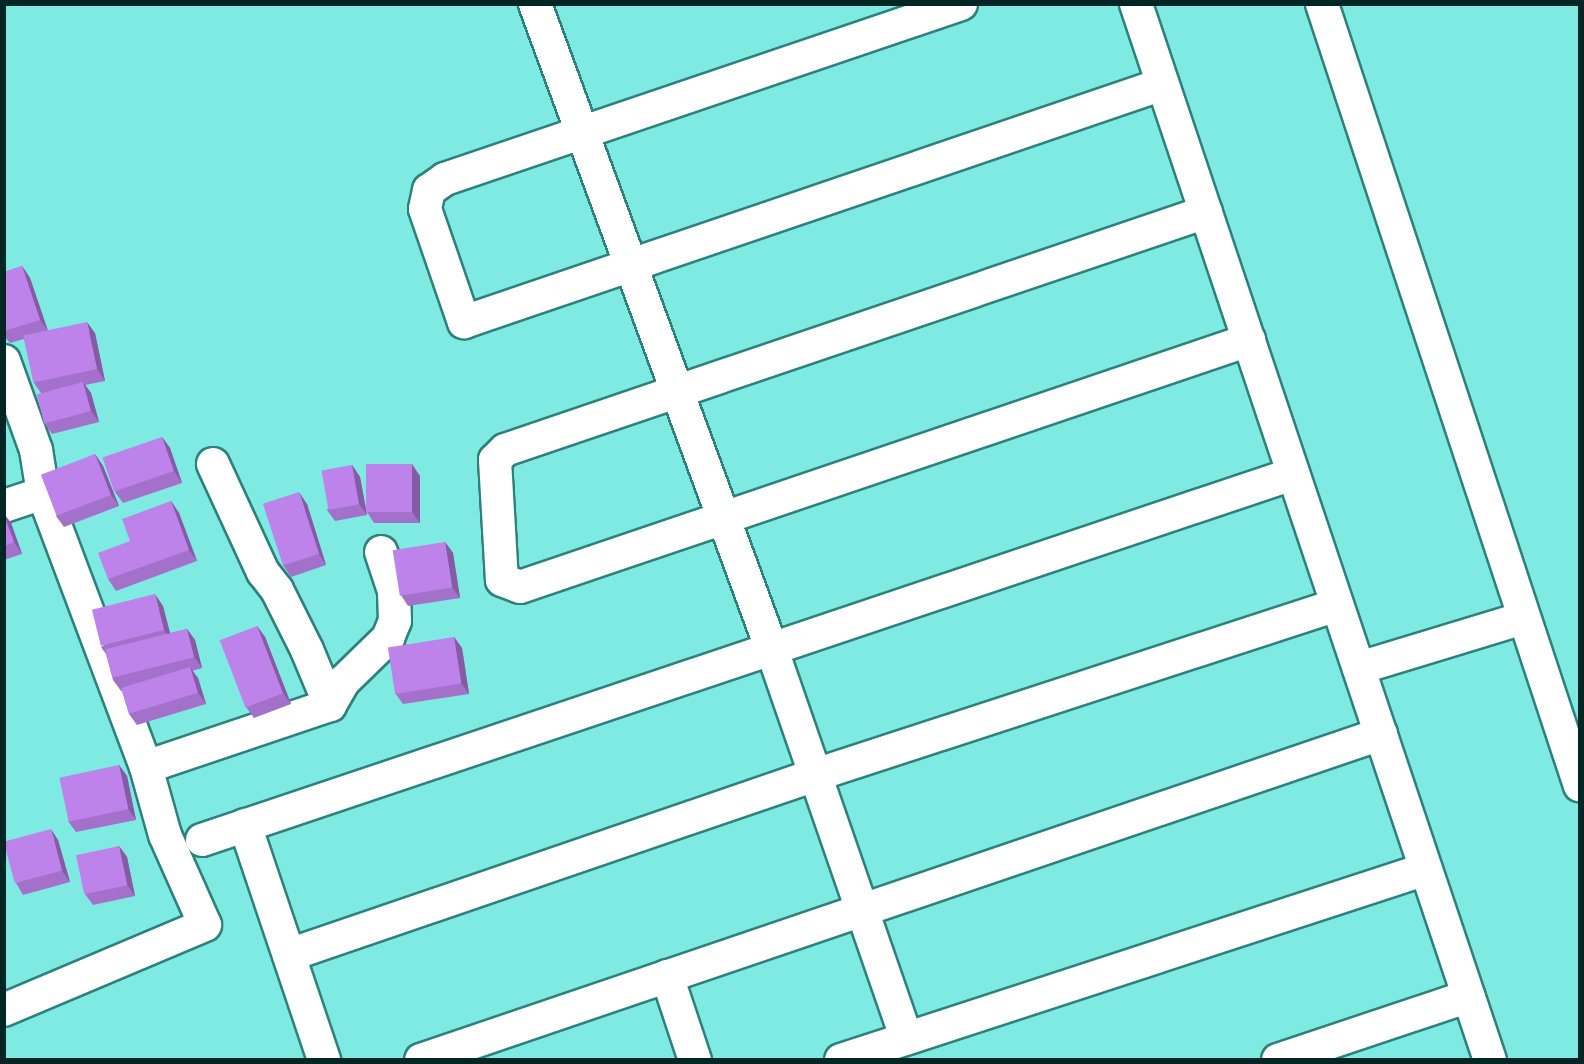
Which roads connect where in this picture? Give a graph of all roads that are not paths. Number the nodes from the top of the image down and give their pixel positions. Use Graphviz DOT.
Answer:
graph roads {
  1 [pos="535,4"];
  2 [pos="961,4"];
  3 [pos="1136,4"];
  4 [pos="1322,4"];
  5 [pos="1162,84"];
  6 [pos="582,135"];
  7 [pos="1206,212"];
  8 [pos="628,264"];
  9 [pos="1249,340"];
  10 [pos="4,361"];
  11 [pos="676,393"];
  12 [pos="213,464"];
  13 [pos="1293,474"];
  14 [pos="44,494"];
  15 [pos="4,506"];
  16 [pos="722,520"];
  17 [pos="381,552"];
  18 [pos="1338,605"];
  19 [pos="1524,618"];
  20 [pos="771,647"];
  21 [pos="1359,668"];
  22 [pos="330,705"];
  23 [pos="1381,734"];
  24 [pos="146,766"];
  25 [pos="815,775"];
  26 [pos="1580,786"];
  27 [pos="245,825"];
  28 [pos="202,840"];
  29 [pos="1426,869"];
  30 [pos="863,910"];
  31 [pos="289,955"];
  32 [pos="667,976"];
  33 [pos="1469,996"];
  34 [pos="4,1010"];
  35 [pos="919,1043"];
  36 [pos="324,1059"];
  37 [pos="421,1059"];
  38 [pos="695,1059"];
  39 [pos="841,1059"];
  40 [pos="1278,1059"];
  41 [pos="1490,1059"];
  1 -- 6 [label="street"];
  2 -- 6 [label="street"];
  3 -- 5 [label="street"];
  4 -- 19 [label="street"];
  5 -- 7 [label="street"];
  5 -- 8 [label="street"];
  6 -- 8 [label="street"];
  6 -- 8 [label="street"];
  7 -- 9 [label="street"];
  7 -- 11 [label="street"];
  8 -- 11 [label="street"];
  9 -- 13 [label="street"];
  9 -- 16 [label="street"];
  10 -- 14 [label="street"];
  11 -- 16 [label="street"];
  11 -- 16 [label="street"];
  12 -- 22 [label="street"];
  13 -- 18 [label="street"];
  13 -- 20 [label="street"];
  14 -- 15 [label="street"];
  14 -- 24 [label="street"];
  16 -- 20 [label="street"];
  17 -- 22 [label="street"];
  18 -- 21 [label="street"];
  18 -- 25 [label="street"];
  19 -- 21 [label="street"];
  19 -- 26 [label="street"];
  20 -- 25 [label="street"];
  20 -- 27 [label="street"];
  21 -- 23 [label="street"];
  22 -- 24 [label="street"];
  23 -- 29 [label="street"];
  23 -- 30 [label="street"];
  24 -- 34 [label="street"];
  25 -- 30 [label="street"];
  25 -- 31 [label="street"];
  27 -- 28 [label="street"];
  27 -- 31 [label="street"];
  29 -- 33 [label="street"];
  29 -- 35 [label="street"];
  30 -- 32 [label="street"];
  30 -- 35 [label="street"];
  31 -- 36 [label="street"];
  32 -- 37 [label="street"];
  32 -- 38 [label="street"];
  33 -- 40 [label="street"];
  33 -- 41 [label="street"];
  35 -- 39 [label="street"];
}
